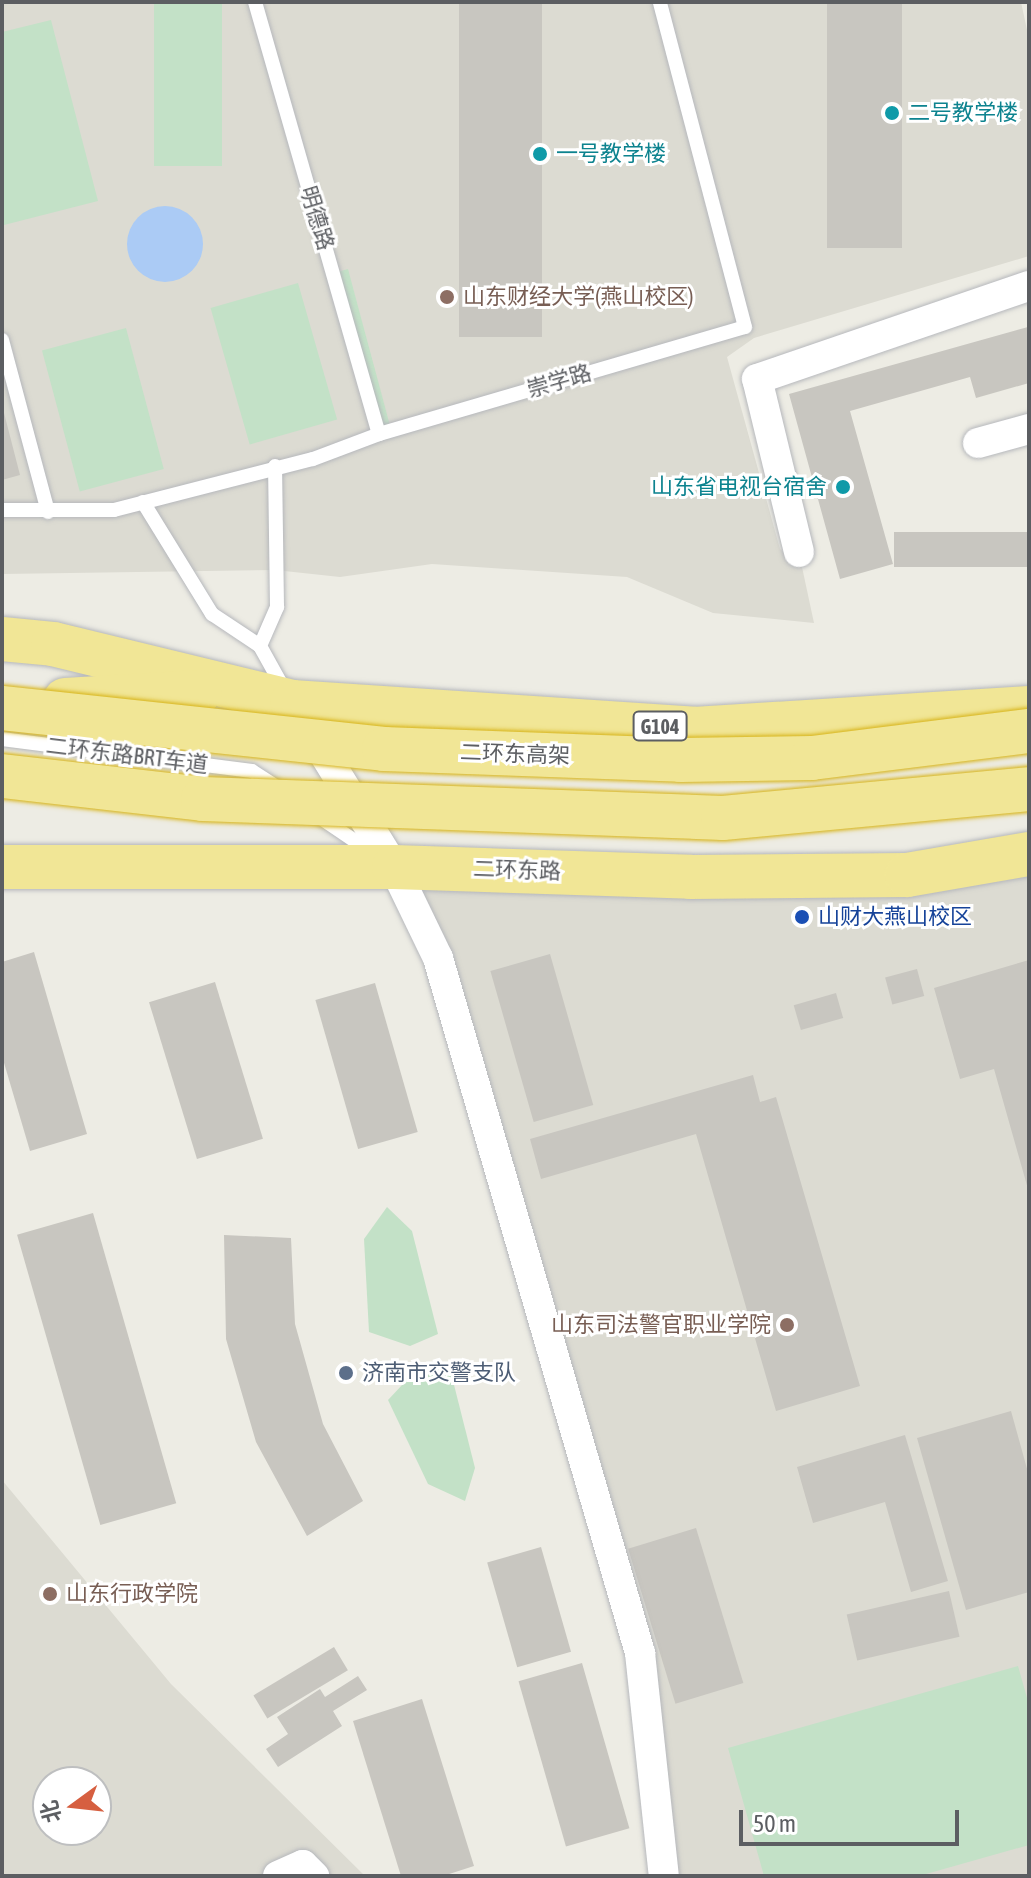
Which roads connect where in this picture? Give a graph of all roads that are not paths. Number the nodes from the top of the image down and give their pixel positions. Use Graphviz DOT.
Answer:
graph roads {
  1 [pos="255,2"];
  2 [pos="660,2"];
  3 [pos="1029,286"];
  4 [pos="2,340"];
  5 [pos="1029,429"];
  6 [pos="379,434"];
  7 [pos="978,443"];
  8 [pos="275,466"];
  9 [pos="143,502"];
  10 [pos="2,510"];
  11 [pos="48,512"];
  12 [pos="799,552"];
  13 [pos="2,639"];
  14 [pos="260,646"];
  15 [pos="2,668"];
  16 [pos="234,688"];
  17 [pos="2,698"];
  18 [pos="292,702"];
  19 [pos="2,708"];
  20 [pos="1029,708"];
  21 [pos="1029,731"];
  22 [pos="2,739"];
  23 [pos="252,771"];
  24 [pos="2,776"];
  25 [pos="1029,789"];
  26 [pos="1029,854"];
  27 [pos="2,867"];
  28 [pos="394,867"];
  29 [pos="278,1876"];
  30 [pos="314,1876"];
  31 [pos="664,1876"];
  1 -- 6 [label="lane, 明德路"];
  2 -- 6 [label="lane, 崇学路"];
  3 -- 12 [label="street"];
  4 -- 11 [label="lane"];
  5 -- 7 [label="street"];
  6 -- 8 [label="lane, 崇学路"];
  8 -- 9 [label="lane, 崇学路"];
  8 -- 14 [label="lane"];
  9 -- 11 [label="lane, 崇学路"];
  9 -- 14 [label="lane"];
  10 -- 11 [label="lane, 崇学路"];
  13 -- 16 [label="highway, G104"];
  14 -- 18 [label="lane"];
  15 -- 16 [label="highway"];
  16 -- 17 [label="highway"];
  16 -- 18 [label="highway, G104"];
  18 -- 20 [label="highway, G104"];
  18 -- 23 [label="lane"];
  18 -- 28 [label="street"];
  19 -- 21 [label="highway, 二环东高架, bridge"];
  22 -- 23 [label="lane, 二环东路BRT车道"];
  23 -- 28 [label="lane, 二环东路BRT车道"];
  24 -- 25 [label="highway, bridge"];
  26 -- 28 [label="highway, 二环东路"];
  27 -- 28 [label="highway, 二环东路"];
  28 -- 31 [label="street"];
  29 -- 30 [label="street"];
}
